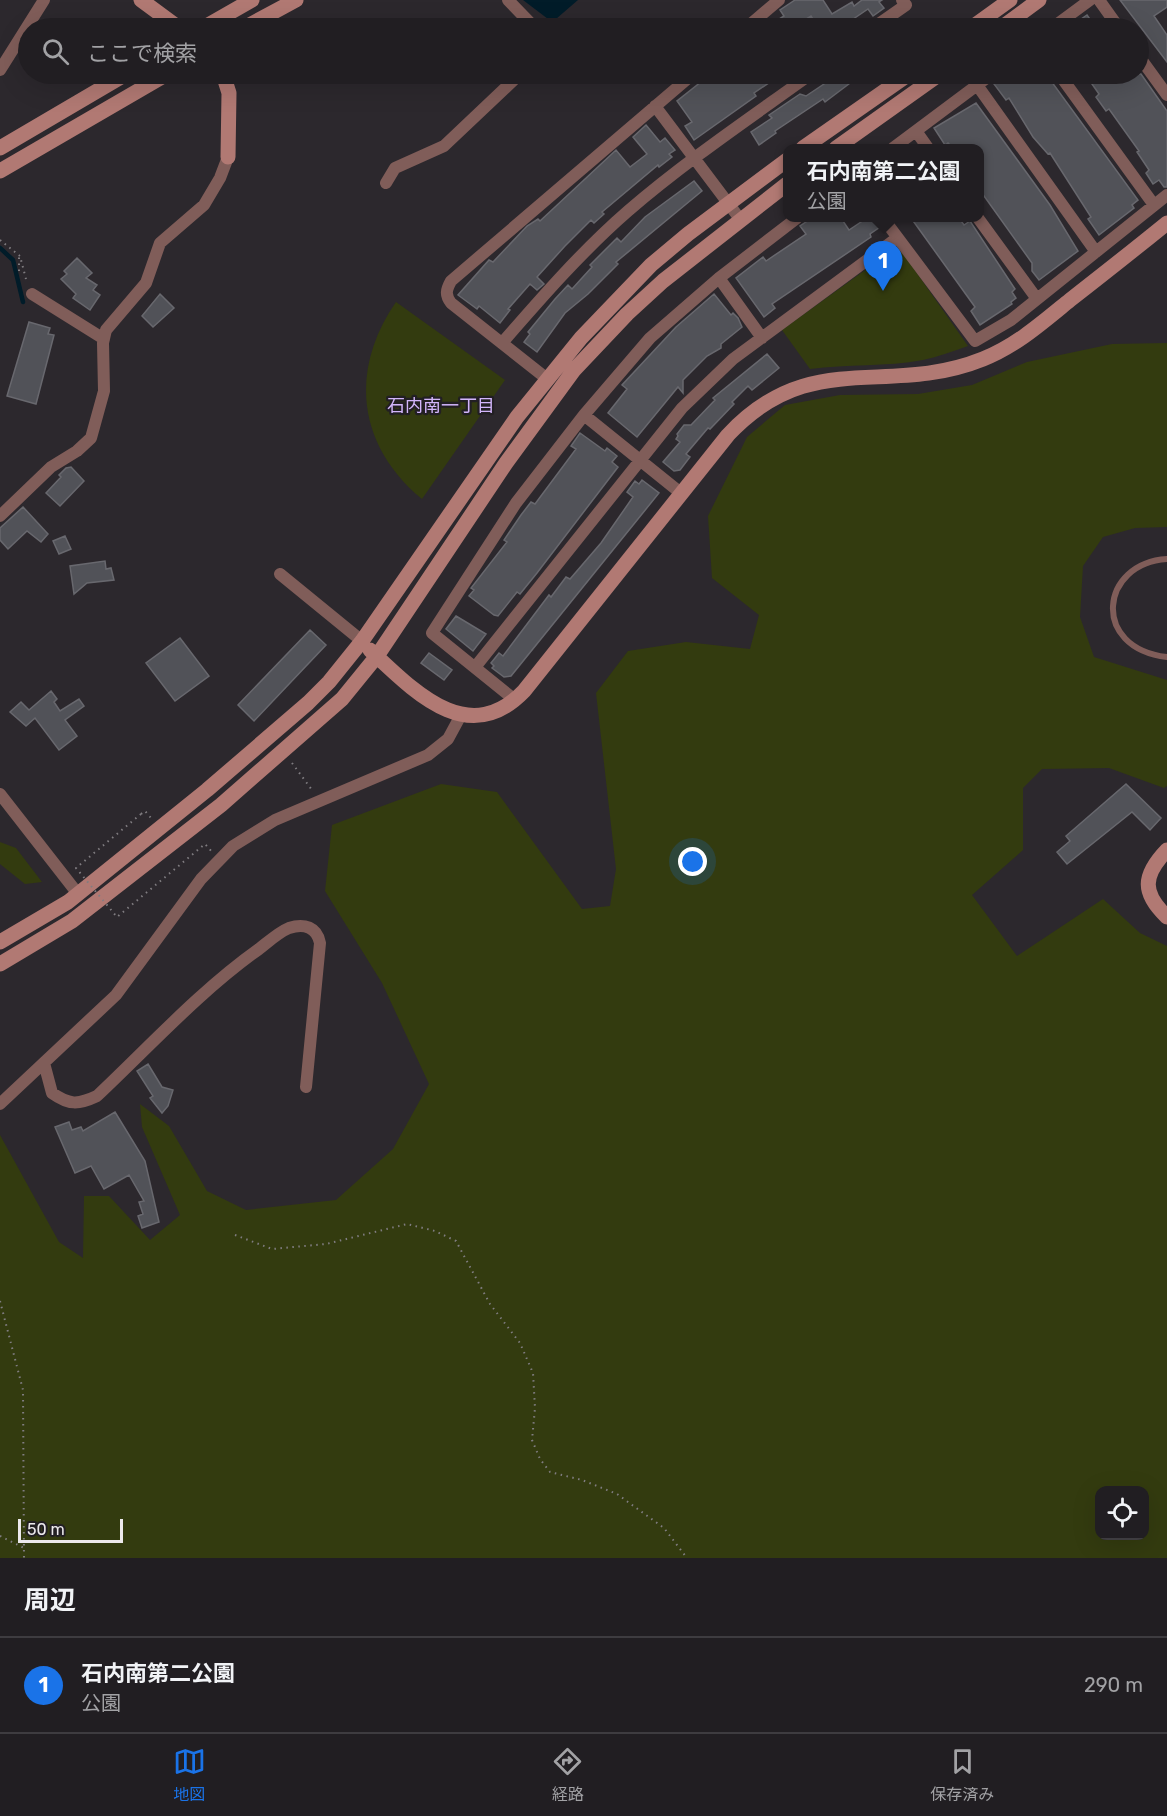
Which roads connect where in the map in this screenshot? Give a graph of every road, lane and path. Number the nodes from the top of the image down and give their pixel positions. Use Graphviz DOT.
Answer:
graph roads {
  1 [pos="44,0"];
  2 [pos="141,0"];
  3 [pos="252,0"];
  4 [pos="296,0"];
  5 [pos="508,0"];
  6 [pos="779,0"];
  7 [pos="902,0"];
  8 [pos="1010,0"];
  9 [pos="1039,0"];
  10 [pos="1090,0"];
  11 [pos="1099,0"];
  12 [pos="33,18"];
  13 [pos="165,18"];
  14 [pos="220,18"];
  15 [pos="263,18"];
  16 [pos="525,18"];
  17 [pos="758,18"];
  18 [pos="887,18"];
  19 [pos="985,18"];
  20 [pos="1015,18"];
  21 [pos="1066,18"];
  22 [pos="1112,18"];
  23 [pos="18,41"];
  24 [pos="0,70"];
  25 [pos="1149,70"];
  26 [pos="109,84"];
  27 [pos="150,84"];
  28 [pos="226,84"];
  29 [pos="509,84"];
  30 [pos="681,84"];
  31 [pos="797,84"];
  32 [pos="895,84"];
  33 [pos="926,84"];
  34 [pos="1066,84"];
  35 [pos="976,85"];
  36 [pos="1167,95"];
  37 [pos="655,106"];
  38 [pos="916,131"];
  39 [pos="809,144"];
  40 [pos="842,144"];
  41 [pos="898,144"];
  42 [pos="925,144"];
  43 [pos="0,148"];
  44 [pos="228,157"];
  45 [pos="694,158"];
  46 [pos="783,163"];
  47 [pos="0,171"];
  48 [pos="386,183"];
  49 [pos="783,187"];
  50 [pos="1167,195"];
  51 [pos="727,202"];
  52 [pos="1154,205"];
  53 [pos="740,219"];
  54 [pos="792,222"];
  55 [pos="886,222"];
  56 [pos="981,222"];
  57 [pos="1167,223"];
  58 [pos="897,238"];
  59 [pos="0,240"];
  60 [pos="1096,252"];
  61 [pos="18,254"];
  62 [pos="19,271"];
  63 [pos="719,278"];
  64 [pos="32,294"];
  65 [pos="1036,299"];
  66 [pos="762,338"];
  67 [pos="104,339"];
  68 [pos="502,343"];
  69 [pos="546,378"];
  70 [pos="584,415"];
  71 [pos="641,461"];
  72 [pos="682,494"];
  73 [pos="0,516"];
  74 [pos="1167,560"];
  75 [pos="280,574"];
  76 [pos="362,641"];
  77 [pos="377,656"];
  78 [pos="1167,657"];
  79 [pos="476,666"];
  80 [pos="515,700"];
  81 [pos="461,715"];
  82 [pos="292,763"];
  83 [pos="309,785"];
  84 [pos="0,794"];
  85 [pos="151,818"];
  86 [pos="1167,850"];
  87 [pos="213,853"];
  88 [pos="78,894"];
  89 [pos="1167,917"];
  90 [pos="0,942"];
  91 [pos="0,964"];
  92 [pos="44,1063"];
  93 [pos="306,1087"];
  94 [pos="0,1104"];
  95 [pos="235,1235"];
  96 [pos="0,1301"];
  97 [pos="0,1536"];
  98 [pos="24,1548"];
  99 [pos="24,1558"];
  100 [pos="687,1558"];
  1 -- 12 [label="street"];
  2 -- 13 [label="street"];
  3 -- 14 [label="street"];
  4 -- 15 [label="street"];
  5 -- 16 [label="street"];
  6 -- 17 [label="street"];
  7 -- 18 [label="street"];
  8 -- 19 [label="street"];
  9 -- 20 [label="street"];
  10 -- 21 [label="street"];
  11 -- 22 [label="street"];
  23 -- 24 [label="street"];
  25 -- 36 [label="street"];
  26 -- 43 [label="street"];
  27 -- 47 [label="street"];
  28 -- 44 [label="street"];
  29 -- 48 [label="street"];
  30 -- 37 [label="street"];
  31 -- 45 [label="street"];
  32 -- 39 [label="street"];
  33 -- 40 [label="street"];
  34 -- 52 [label="street"];
  35 -- 38 [label="street"];
  35 -- 60 [label="street"];
  37 -- 45 [label="street"];
  37 -- 68 [label="street"];
  38 -- 41 [label="street"];
  38 -- 42 [label="street"];
  44 -- 67 [label="street"];
  45 -- 51 [label="street"];
  45 -- 68 [label="street"];
  46 -- 51 [label="street"];
  49 -- 53 [label="street"];
  50 -- 52 [label="street"];
  51 -- 53 [label="street"];
  51 -- 69 [label="street"];
  52 -- 60 [label="street"];
  53 -- 77 [label="street"];
  54 -- 63 [label="street"];
  55 -- 58 [label="street"];
  56 -- 65 [label="street"];
  57 -- 72 [label="street"];
  58 -- 65 [label="street"];
  58 -- 66 [label="street"];
  59 -- 61 [label="path"];
  60 -- 65 [label="street"];
  61 -- 62 [label="path"];
  61 -- 64 [label="path"];
  63 -- 66 [label="street"];
  63 -- 70 [label="street"];
  64 -- 67 [label="street"];
  66 -- 71 [label="street"];
  67 -- 73 [label="street"];
  68 -- 69 [label="street"];
  69 -- 76 [label="street"];
  70 -- 71 [label="street"];
  70 -- 79 [label="street"];
  71 -- 72 [label="street"];
  71 -- 79 [label="street"];
  72 -- 80 [label="street"];
  74 -- 78 [label="lane"];
  75 -- 76 [label="street"];
  76 -- 77 [label="street"];
  76 -- 88 [label="street"];
  77 -- 81 [label="street"];
  77 -- 91 [label="street"];
  79 -- 80 [label="street"];
  80 -- 81 [label="street"];
  81 -- 92 [label="street"];
  82 -- 83 [label="path"];
  84 -- 88 [label="street"];
  85 -- 87 [label="path, bridge"];
  86 -- 89 [label="street"];
  88 -- 90 [label="street"];
  92 -- 93 [label="street"];
  92 -- 94 [label="street"];
  95 -- 100 [label="path"];
  96 -- 98 [label="path"];
  97 -- 98 [label="path"];
  98 -- 99 [label="path"];
}
